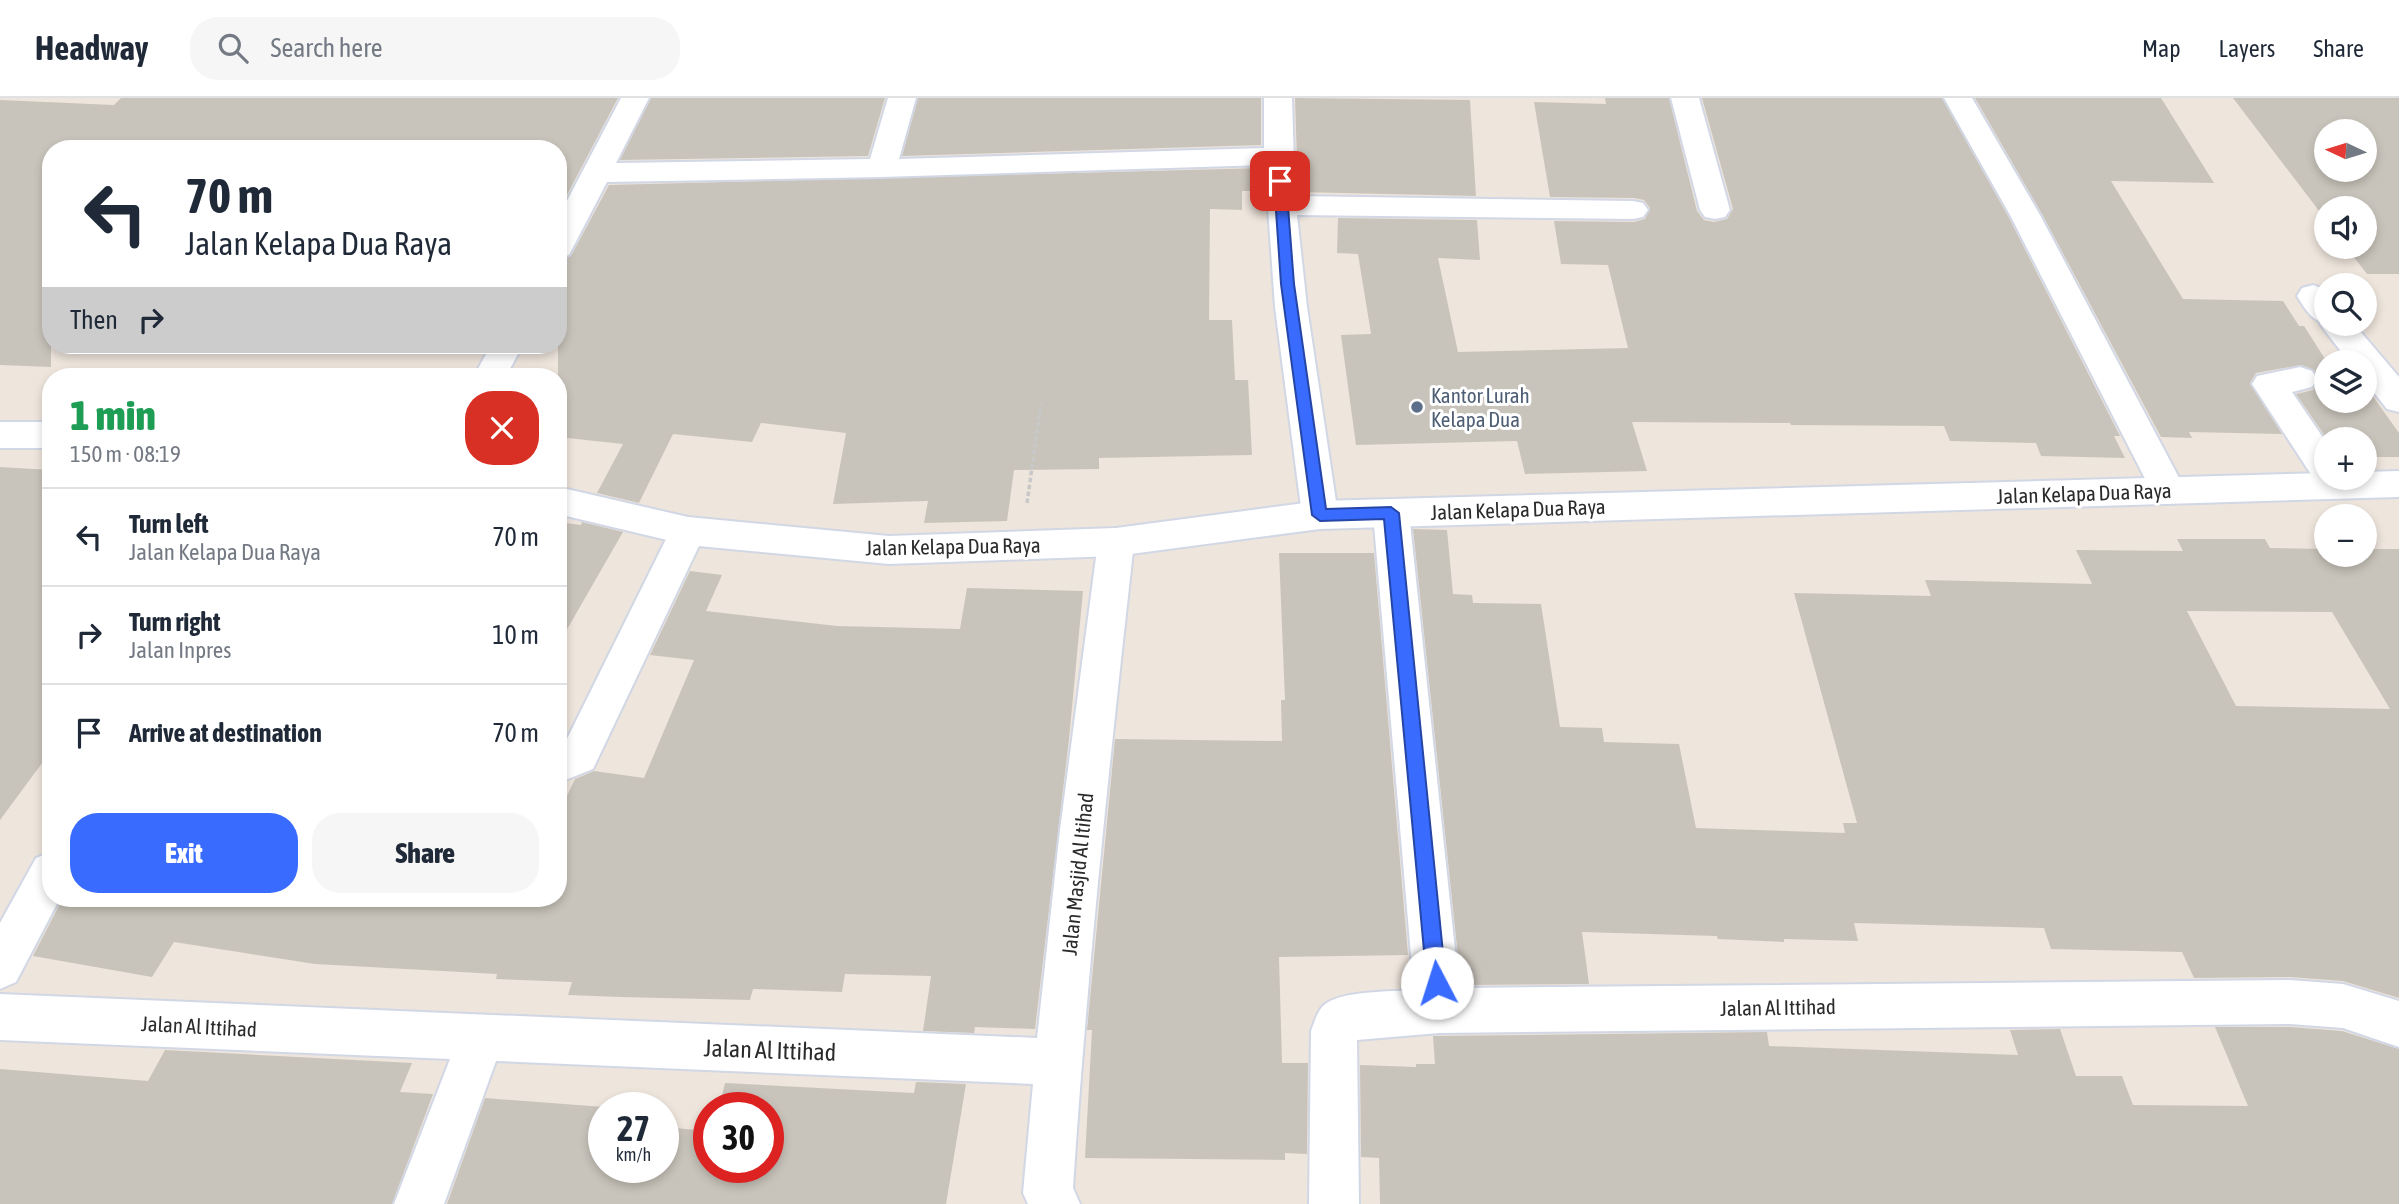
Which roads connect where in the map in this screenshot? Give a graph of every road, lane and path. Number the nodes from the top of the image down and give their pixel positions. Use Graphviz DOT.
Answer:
graph roads {
  1 [pos="635,98"];
  2 [pos="902,98"];
  3 [pos="1278,98"];
  4 [pos="1685,98"];
  5 [pos="1958,98"];
  6 [pos="1278,156"];
  7 [pos="882,168"];
  8 [pos="596,173"];
  9 [pos="1283,205"];
  10 [pos="1633,210"];
  11 [pos="1715,210"];
  12 [pos="567,230"];
  13 [pos="2346,336"];
  14 [pos="2300,379"];
  15 [pos="2399,400"];
  16 [pos="1041,404"];
  17 [pos="0,435"];
  18 [pos="42,435"];
  19 [pos="2314,452"];
  20 [pos="2314,479"];
  21 [pos="2377,482"];
  22 [pos="2399,484"];
  23 [pos="2168,491"];
  24 [pos="567,502"];
  25 [pos="1391,513"];
  26 [pos="1320,515"];
  27 [pos="688,531"];
  28 [pos="1116,542"];
  29 [pos="1022,546"];
  30 [pos="567,761"];
  31 [pos="42,889"];
  32 [pos="0,967"];
  33 [pos="1439,1011"];
  34 [pos="0,1017"];
  35 [pos="2399,1024"];
  36 [pos="481,1038"];
  37 [pos="1058,1062"];
  38 [pos="419,1204"];
  39 [pos="1055,1204"];
  40 [pos="1334,1204"];
  1 -- 8 [label="street"];
  2 -- 7 [label="street"];
  3 -- 6 [label="street"];
  4 -- 11 [label="street"];
  5 -- 23 [label="street"];
  6 -- 7 [label="street"];
  6 -- 9 [label="street"];
  7 -- 8 [label="street"];
  8 -- 12 [label="street"];
  9 -- 10 [label="street"];
  9 -- 26 [label="street"];
  13 -- 15 [label="street"];
  14 -- 19 [label="street"];
  16 -- 29 [label="path"];
  17 -- 18 [label="street"];
  20 -- 23 [label="street, Jalan Kelapa Dua Raya"];
  21 -- 22 [label="street, Jalan Kelapa Dua Raya"];
  23 -- 25 [label="street, Jalan Kelapa Dua Raya"];
  24 -- 27 [label="street, Jalan Kelapa Dua Raya"];
  25 -- 26 [label="street, Jalan Kelapa Dua Raya"];
  25 -- 33 [label="street"];
  26 -- 28 [label="street, Jalan Kelapa Dua Raya"];
  27 -- 29 [label="street, Jalan Kelapa Dua Raya"];
  27 -- 30 [label="street"];
  28 -- 29 [label="street, Jalan Kelapa Dua Raya"];
  28 -- 37 [label="street, Jalan Masjid Al Itihad"];
  31 -- 32 [label="street"];
  33 -- 35 [label="street, Jalan Al Ittihad"];
  33 -- 40 [label="street, Jalan Al Ittihad"];
  34 -- 36 [label="street, Jalan Al Ittihad"];
  36 -- 37 [label="street, Jalan Al Ittihad"];
  36 -- 38 [label="street"];
  37 -- 39 [label="street, Jalan Masjid Al Itihad"];
}
